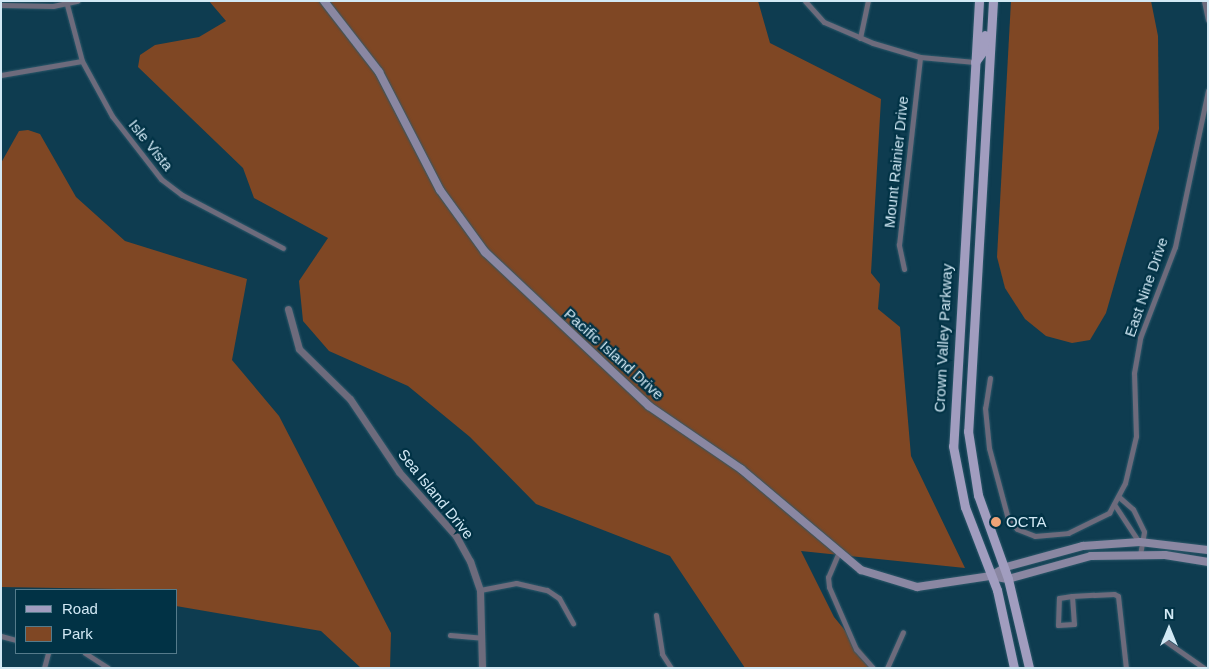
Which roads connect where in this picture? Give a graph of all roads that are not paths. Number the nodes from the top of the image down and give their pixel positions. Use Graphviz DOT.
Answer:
graph roads {
  1 [pos="77,1"];
  2 [pos="324,1"];
  3 [pos="805,1"];
  4 [pos="868,1"];
  5 [pos="979,1"];
  6 [pos="993,1"];
  7 [pos="1204,1"];
  8 [pos="66,3"];
  9 [pos="1,5"];
  10 [pos="1208,20"];
  11 [pos="991,24"];
  12 [pos="860,38"];
  13 [pos="920,57"];
  14 [pos="82,61"];
  15 [pos="975,62"];
  16 [pos="1,75"];
  17 [pos="1208,90"];
  18 [pos="984,121"];
  19 [pos="283,248"];
  20 [pos="904,269"];
  21 [pos="288,309"];
  22 [pos="990,378"];
  23 [pos="1119,497"];
  24 [pos="1114,504"];
  25 [pos="1133,509"];
  26 [pos="1125,516"];
  27 [pos="1140,542"];
  28 [pos="1208,550"];
  29 [pos="838,554"];
  30 [pos="1140,554"];
  31 [pos="1208,562"];
  32 [pos="1004,568"];
  33 [pos="991,576"];
  34 [pos="1008,579"];
  35 [pos="480,590"];
  36 [pos="1072,596"];
  37 [pos="656,615"];
  38 [pos="573,623"];
  39 [pos="903,632"];
  40 [pos="450,635"];
  41 [pos="1,636"];
  42 [pos="482,638"];
  43 [pos="15,640"];
  44 [pos="1164,640"];
  45 [pos="48,654"];
  46 [pos="87,654"];
  47 [pos="44,668"];
  48 [pos="108,668"];
  49 [pos="482,668"];
  50 [pos="671,668"];
  51 [pos="873,668"];
  52 [pos="887,668"];
  53 [pos="1014,668"];
  54 [pos="1029,668"];
  55 [pos="1126,668"];
  56 [pos="1204,668"];
  1 -- 8 [label="street"];
  2 -- 29 [label="main road, Pacific Island Drive"];
  3 -- 12 [label="street"];
  4 -- 12 [label="street"];
  5 -- 15 [label="main road, Crown Valley Parkway"];
  6 -- 11 [label="main road, Crown Valley Parkway"];
  7 -- 10 [label="street"];
  8 -- 9 [label="street"];
  8 -- 14 [label="street, Isle Vista"];
  11 -- 15 [label="main road"];
  11 -- 18 [label="main road, Crown Valley Parkway"];
  12 -- 13 [label="street"];
  13 -- 15 [label="street"];
  13 -- 20 [label="street, Mount Rainier Drive"];
  14 -- 16 [label="street"];
  14 -- 19 [label="street, Isle Vista"];
  15 -- 18 [label="main road"];
  15 -- 33 [label="main road, Crown Valley Parkway"];
  17 -- 23 [label="street, East Nine Drive"];
  18 -- 32 [label="main road, Crown Valley Parkway"];
  21 -- 35 [label="street, Sea Island Drive"];
  22 -- 24 [label="street, East Nine Drive"];
  23 -- 24 [label="street, East Nine Drive"];
  23 -- 25 [label="street"];
  24 -- 26 [label="street"];
  25 -- 26 [label="street"];
  25 -- 27 [label="street"];
  26 -- 27 [label="street"];
  27 -- 28 [label="main road"];
  27 -- 30 [label="street"];
  27 -- 32 [label="main road"];
  29 -- 33 [label="main road, Pacific Island Drive"];
  29 -- 51 [label="street"];
  30 -- 31 [label="main road"];
  30 -- 34 [label="main road"];
  32 -- 33 [label="main road"];
  32 -- 34 [label="main road, Crown Valley Parkway"];
  33 -- 34 [label="main road"];
  33 -- 53 [label="main road, Crown Valley Parkway"];
  34 -- 54 [label="main road, Crown Valley Parkway"];
  35 -- 38 [label="street"];
  35 -- 42 [label="street, Sea Island Drive"];
  36 -- 36 [label="street"];
  36 -- 55 [label="street"];
  37 -- 50 [label="street"];
  39 -- 52 [label="street"];
  40 -- 42 [label="street"];
  41 -- 43 [label="street"];
  42 -- 49 [label="street, Sea Island Drive"];
  44 -- 56 [label="street"];
  45 -- 47 [label="street"];
  46 -- 48 [label="street"];
}
